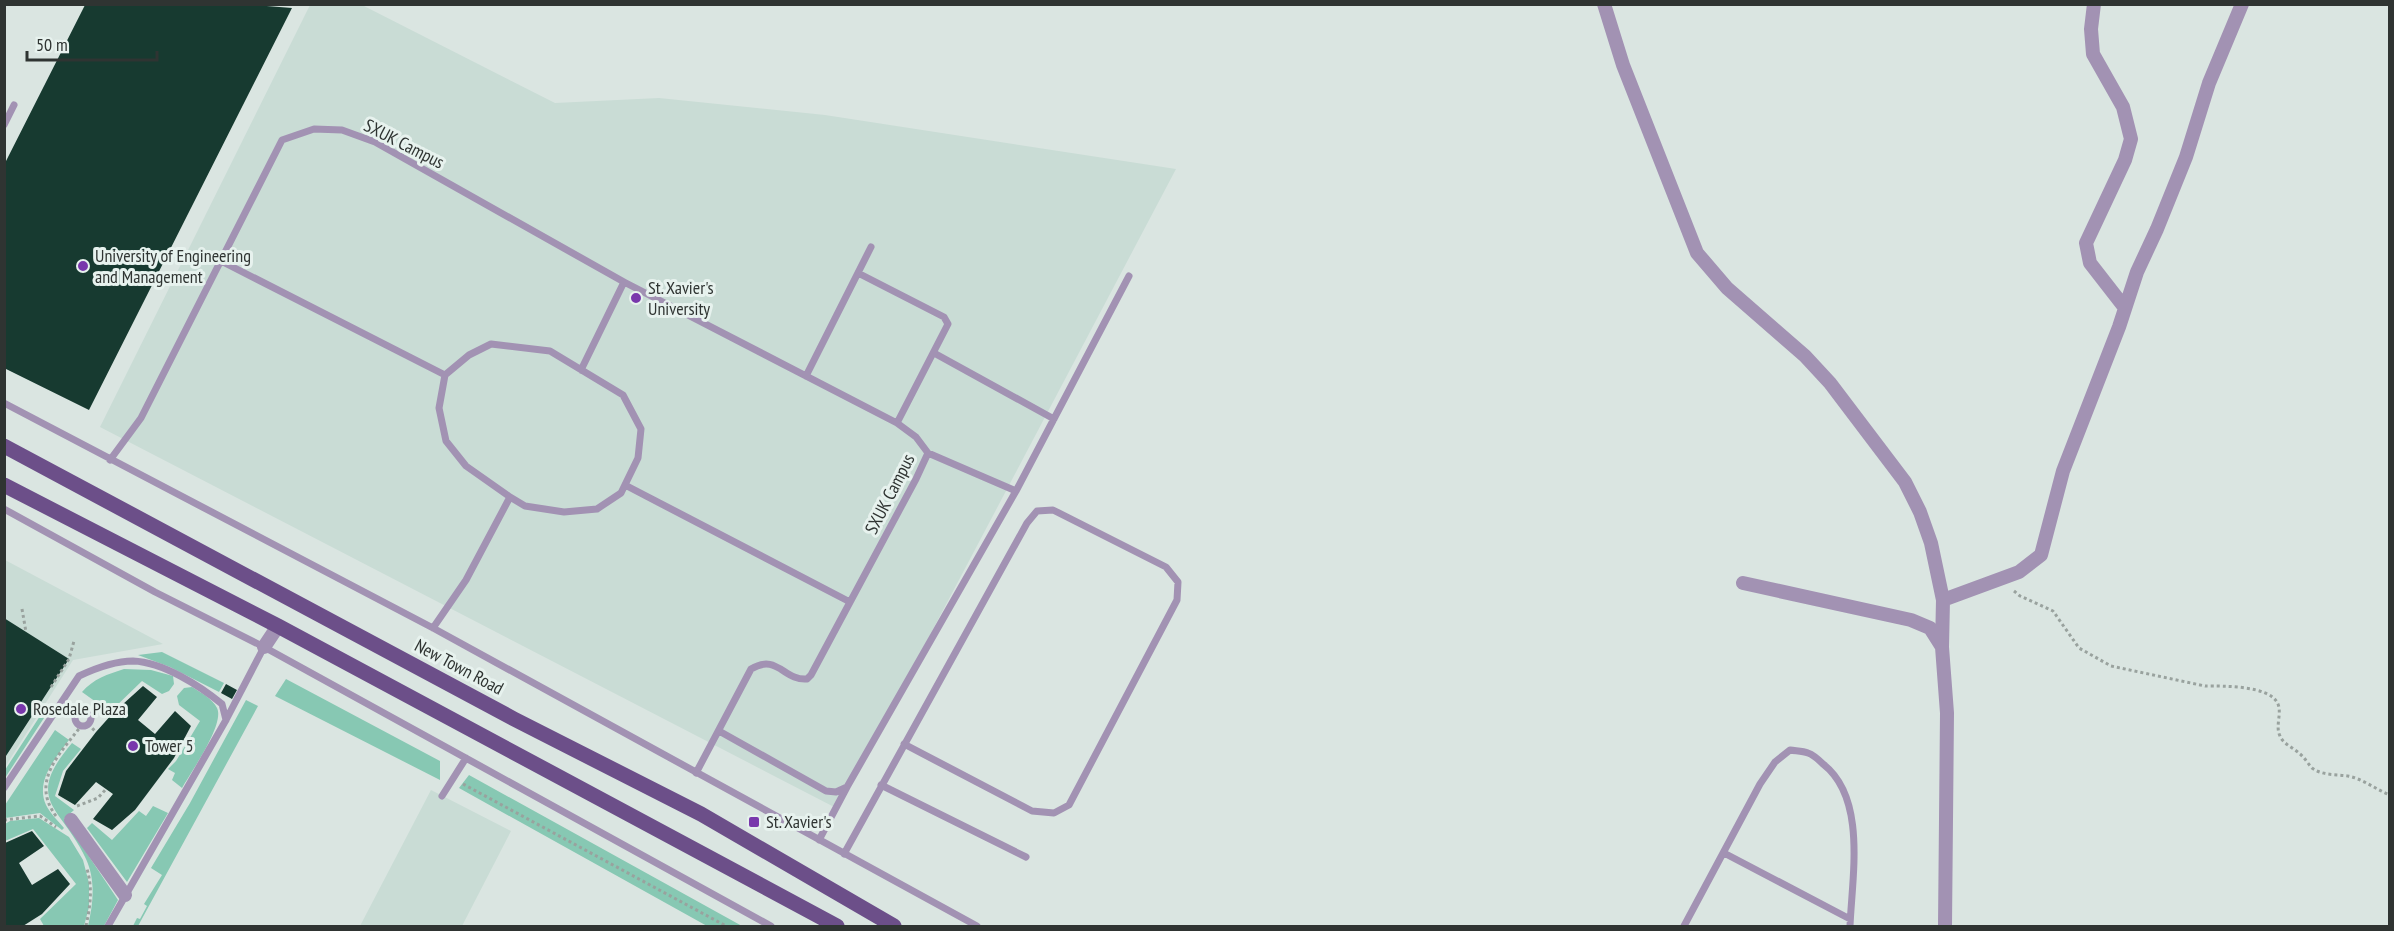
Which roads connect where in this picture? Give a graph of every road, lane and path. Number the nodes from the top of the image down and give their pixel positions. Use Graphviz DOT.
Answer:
graph roads {
  1 [pos="1604,4"];
  2 [pos="2094,4"];
  3 [pos="2242,4"];
  4 [pos="14,105"];
  5 [pos="4,125"];
  6 [pos="871,247"];
  7 [pos="221,261"];
  8 [pos="858,273"];
  9 [pos="1129,276"];
  10 [pos="624,282"];
  11 [pos="2125,308"];
  12 [pos="934,352"];
  13 [pos="581,370"];
  14 [pos="445,375"];
  15 [pos="806,376"];
  16 [pos="4,403"];
  17 [pos="1054,419"];
  18 [pos="897,423"];
  19 [pos="4,446"];
  20 [pos="928,453"];
  21 [pos="110,460"];
  22 [pos="4,485"];
  23 [pos="625,485"];
  24 [pos="1016,491"];
  25 [pos="510,497"];
  26 [pos="4,508"];
  27 [pos="2007,576"];
  28 [pos="1743,583"];
  29 [pos="1943,600"];
  30 [pos="850,602"];
  31 [pos="22,609"];
  32 [pos="278,626"];
  33 [pos="433,628"];
  34 [pos="26,632"];
  35 [pos="74,641"];
  36 [pos="264,647"];
  37 [pos="1942,647"];
  38 [pos="51,687"];
  39 [pos="62,701"];
  40 [pos="78,713"];
  41 [pos="226,720"];
  42 [pos="84,725"];
  43 [pos="719,730"];
  44 [pos="96,732"];
  45 [pos="904,744"];
  46 [pos="466,758"];
  47 [pos="696,773"];
  48 [pos="454,777"];
  49 [pos="881,785"];
  50 [pos="847,787"];
  51 [pos="4,788"];
  52 [pos="106,789"];
  53 [pos="2390,795"];
  54 [pos="442,796"];
  55 [pos="98,798"];
  56 [pos="4,820"];
  57 [pos="65,824"];
  58 [pos="819,840"];
  59 [pos="1724,853"];
  60 [pos="844,854"];
  61 [pos="1026,857"];
  62 [pos="86,867"];
  63 [pos="125,895"];
  64 [pos="1850,923"];
  65 [pos="86,927"];
  66 [pos="108,927"];
  67 [pos="726,927"];
  68 [pos="771,927"];
  69 [pos="837,927"];
  70 [pos="894,927"];
  71 [pos="977,927"];
  72 [pos="1684,927"];
  73 [pos="1945,927"];
  1 -- 29 [label="street"];
  2 -- 11 [label="street"];
  3 -- 11 [label="street"];
  4 -- 5 [label="lane"];
  6 -- 8 [label="lane"];
  7 -- 10 [label="lane, SXUK Campus"];
  7 -- 14 [label="lane"];
  7 -- 21 [label="lane, SXUK Campus"];
  8 -- 12 [label="lane"];
  8 -- 15 [label="lane"];
  9 -- 17 [label="lane"];
  10 -- 13 [label="lane"];
  10 -- 15 [label="lane, SXUK Campus"];
  11 -- 27 [label="street"];
  12 -- 17 [label="lane"];
  12 -- 18 [label="lane"];
  13 -- 14 [label="lane"];
  13 -- 23 [label="lane"];
  14 -- 25 [label="lane"];
  15 -- 18 [label="lane, SXUK Campus"];
  16 -- 21 [label="lane"];
  17 -- 24 [label="lane"];
  18 -- 20 [label="lane, SXUK Campus"];
  19 -- 70 [label="main road, New Town Road"];
  20 -- 24 [label="lane"];
  20 -- 30 [label="lane, SXUK Campus"];
  21 -- 33 [label="lane"];
  22 -- 32 [label="main road"];
  23 -- 25 [label="lane"];
  23 -- 30 [label="lane"];
  24 -- 50 [label="lane"];
  25 -- 33 [label="lane"];
  26 -- 36 [label="lane"];
  27 -- 29 [label="street"];
  27 -- 53 [label="path"];
  28 -- 37 [label="street"];
  29 -- 37 [label="street"];
  30 -- 43 [label="lane, SXUK Campus"];
  31 -- 34 [label="path"];
  32 -- 36 [label="street"];
  32 -- 69 [label="main road"];
  33 -- 47 [label="lane"];
  35 -- 38 [label="path"];
  36 -- 41 [label="lane"];
  36 -- 46 [label="lane"];
  37 -- 73 [label="street"];
  39 -- 40 [label="lane"];
  39 -- 41 [label="lane"];
  39 -- 51 [label="lane"];
  40 -- 42 [label="lane"];
  40 -- 42 [label="lane"];
  41 -- 63 [label="lane"];
  42 -- 44 [label="path"];
  42 -- 57 [label="path"];
  43 -- 47 [label="lane"];
  43 -- 50 [label="lane"];
  45 -- 45 [label="lane"];
  45 -- 49 [label="lane"];
  46 -- 48 [label="lane"];
  46 -- 68 [label="lane"];
  47 -- 58 [label="lane"];
  48 -- 54 [label="lane"];
  48 -- 67 [label="path"];
  49 -- 60 [label="lane"];
  49 -- 61 [label="lane"];
  50 -- 58 [label="lane"];
  52 -- 55 [label="path"];
  56 -- 57 [label="path"];
  57 -- 63 [label="street"];
  58 -- 60 [label="lane"];
  59 -- 64 [label="lane"];
  59 -- 64 [label="lane"];
  59 -- 72 [label="lane"];
  60 -- 71 [label="lane"];
  62 -- 65 [label="path"];
  63 -- 66 [label="lane"];
}
